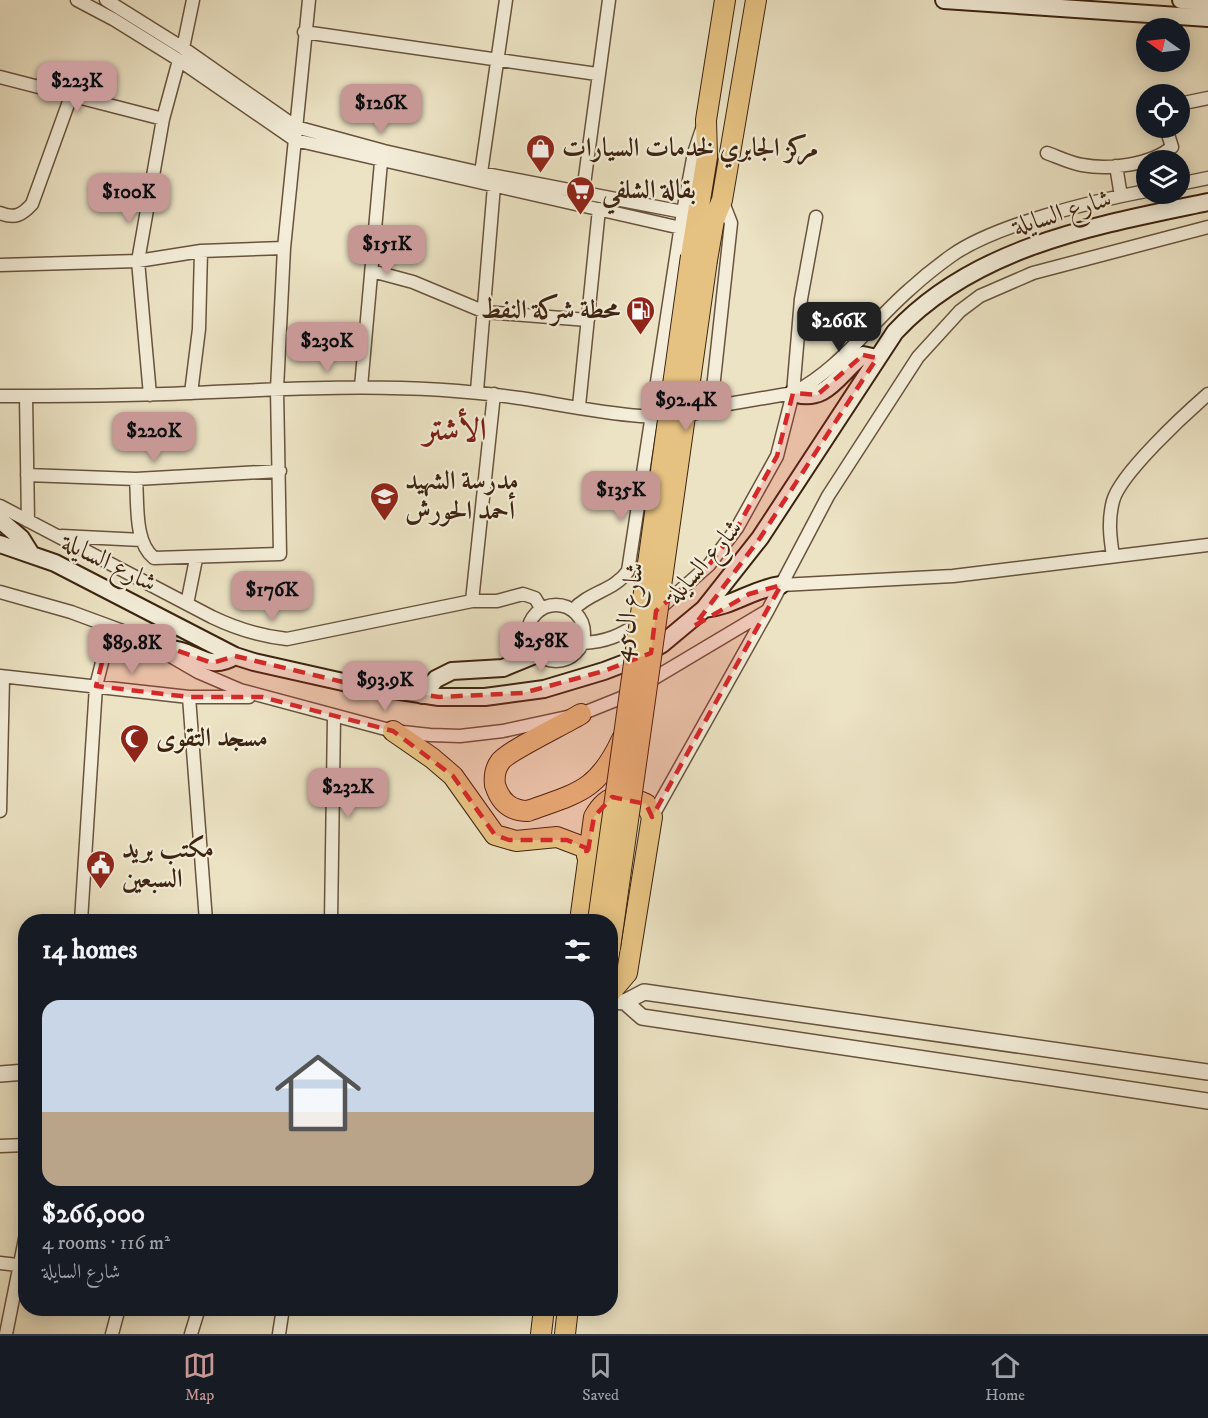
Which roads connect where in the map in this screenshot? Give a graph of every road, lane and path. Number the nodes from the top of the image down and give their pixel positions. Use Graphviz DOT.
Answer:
graph roads {
  1 [pos="77,0"];
  2 [pos="106,0"];
  3 [pos="193,0"];
  4 [pos="309,0"];
  5 [pos="506,0"];
  6 [pos="609,0"];
  7 [pos="725,0"];
  8 [pos="944,0"];
  9 [pos="1181,0"];
  10 [pos="759,2"];
  11 [pos="1208,2"];
  12 [pos="119,3"];
  13 [pos="1208,18"];
  14 [pos="113,19"];
  15 [pos="304,32"];
  16 [pos="181,54"];
  17 [pos="498,60"];
  18 [pos="597,74"];
  19 [pos="0,77"];
  20 [pos="71,96"];
  21 [pos="1208,99"];
  22 [pos="1190,102"];
  23 [pos="163,118"];
  24 [pos="706,120"];
  25 [pos="296,127"];
  26 [pos="1169,138"];
  27 [pos="295,140"];
  28 [pos="1047,153"];
  29 [pos="381,162"];
  30 [pos="1116,166"];
  31 [pos="481,173"];
  32 [pos="1208,178"];
  33 [pos="1190,182"];
  34 [pos="494,186"];
  35 [pos="583,192"];
  36 [pos="1136,193"];
  37 [pos="1121,196"];
  38 [pos="722,200"];
  39 [pos="1208,202"];
  40 [pos="599,209"];
  41 [pos="683,212"];
  42 [pos="0,213"];
  43 [pos="816,217"];
  44 [pos="1208,227"];
  45 [pos="681,228"];
  46 [pos="284,248"];
  47 [pos="201,251"];
  48 [pos="699,258"];
  49 [pos="138,261"];
  50 [pos="0,265"];
  51 [pos="372,271"];
  52 [pos="485,312"];
  53 [pos="588,321"];
  54 [pos="877,358"];
  55 [pos="361,387"];
  56 [pos="277,389"];
  57 [pos="477,391"];
  58 [pos="191,393"];
  59 [pos="793,393"];
  60 [pos="494,394"];
  61 [pos="1208,394"];
  62 [pos="150,395"];
  63 [pos="0,396"];
  64 [pos="26,396"];
  65 [pos="579,406"];
  66 [pos="711,407"];
  67 [pos="650,416"];
  68 [pos="280,471"];
  69 [pos="27,475"];
  70 [pos="136,479"];
  71 [pos="0,506"];
  72 [pos="0,520"];
  73 [pos="28,521"];
  74 [pos="56,536"];
  75 [pos="142,540"];
  76 [pos="0,544"];
  77 [pos="1208,545"];
  78 [pos="31,554"];
  79 [pos="1113,556"];
  80 [pos="196,559"];
  81 [pos="781,585"];
  82 [pos="0,592"];
  83 [pos="472,601"];
  84 [pos="187,604"];
  85 [pos="541,608"];
  86 [pos="704,609"];
  87 [pos="573,610"];
  88 [pos="768,610"];
  89 [pos="111,627"];
  90 [pos="582,643"];
  91 [pos="159,647"];
  92 [pos="537,654"];
  93 [pos="235,656"];
  94 [pos="2,677"];
  95 [pos="96,686"];
  96 [pos="422,695"];
  97 [pos="189,697"];
  98 [pos="262,697"];
  99 [pos="580,714"];
  100 [pos="333,717"];
  101 [pos="393,731"];
  102 [pos="625,731"];
  103 [pos="2,739"];
  104 [pos="0,811"];
  105 [pos="652,817"];
  106 [pos="587,856"];
  107 [pos="81,914"];
  108 [pos="205,914"];
  109 [pos="331,914"];
  110 [pos="581,914"];
  111 [pos="599,914"];
  112 [pos="614,914"];
  113 [pos="618,992"];
  114 [pos="618,998"];
  115 [pos="618,1001"];
  116 [pos="1208,1072"];
  117 [pos="18,1073"];
  118 [pos="0,1074"];
  119 [pos="1208,1101"];
  120 [pos="18,1145"];
  121 [pos="0,1146"];
  122 [pos="0,1263"];
  123 [pos="18,1265"];
  124 [pos="18,1286"];
  125 [pos="117,1316"];
  126 [pos="197,1316"];
  127 [pos="282,1316"];
  128 [pos="543,1316"];
  129 [pos="567,1316"];
  130 [pos="6,1334"];
  131 [pos="112,1334"];
  132 [pos="191,1334"];
  133 [pos="279,1334"];
  134 [pos="541,1334"];
  135 [pos="565,1334"];
  1 -- 14 [label="street"];
  2 -- 12 [label="street"];
  3 -- 16 [label="street"];
  4 -- 15 [label="street"];
  5 -- 17 [label="street"];
  6 -- 18 [label="street"];
  7 -- 24 [label="main road, شارع ال45"];
  8 -- 13 [label="main road"];
  9 -- 11 [label="main road"];
  10 -- 38 [label="main road, شارع ال45"];
  12 -- 14 [label="street"];
  12 -- 16 [label="street"];
  14 -- 16 [label="street"];
  15 -- 17 [label="street"];
  15 -- 25 [label="street"];
  16 -- 23 [label="street"];
  16 -- 25 [label="street"];
  16 -- 27 [label="street"];
  17 -- 18 [label="street"];
  17 -- 31 [label="street"];
  18 -- 35 [label="street"];
  19 -- 20 [label="street"];
  20 -- 23 [label="street"];
  20 -- 42 [label="street"];
  21 -- 22 [label="street"];
  23 -- 49 [label="street"];
  24 -- 41 [label="street"];
  24 -- 48 [label="main road, شارع ال45"];
  25 -- 27 [label="street"];
  25 -- 31 [label="street"];
  26 -- 30 [label="street"];
  27 -- 29 [label="street"];
  27 -- 46 [label="street"];
  28 -- 30 [label="street"];
  29 -- 34 [label="street"];
  29 -- 51 [label="street"];
  30 -- 37 [label="street"];
  31 -- 35 [label="street"];
  32 -- 33 [label="street"];
  34 -- 40 [label="street"];
  34 -- 52 [label="street"];
  35 -- 41 [label="street"];
  36 -- 37 [label="street"];
  37 -- 59 [label="street"];
  38 -- 48 [label="main road, شارع ال45"];
  38 -- 66 [label="street"];
  39 -- 54 [label="main road, شارع السايلة"];
  40 -- 45 [label="street"];
  40 -- 53 [label="street"];
  41 -- 45 [label="street"];
  43 -- 59 [label="street"];
  44 -- 81 [label="street"];
  45 -- 67 [label="street"];
  46 -- 47 [label="street"];
  46 -- 56 [label="street"];
  47 -- 49 [label="street"];
  47 -- 58 [label="street"];
  48 -- 102 [label="main road, شارع ال45, bridge"];
  48 -- 112 [label="main road, شارع ال45, bridge"];
  49 -- 50 [label="street"];
  49 -- 62 [label="street"];
  51 -- 52 [label="street"];
  51 -- 55 [label="street"];
  52 -- 53 [label="street"];
  52 -- 57 [label="street"];
  53 -- 65 [label="street"];
  54 -- 59 [label="main road"];
  54 -- 86 [label="main road, شارع السايلة"];
  55 -- 56 [label="street"];
  55 -- 57 [label="street"];
  56 -- 58 [label="street"];
  56 -- 68 [label="street"];
  57 -- 60 [label="street"];
  58 -- 62 [label="street"];
  59 -- 66 [label="street"];
  59 -- 90 [label="street"];
  60 -- 65 [label="street"];
  60 -- 83 [label="street"];
  61 -- 79 [label="street"];
  62 -- 64 [label="street"];
  63 -- 64 [label="street"];
  64 -- 69 [label="street"];
  65 -- 67 [label="street"];
  66 -- 67 [label="street"];
  67 -- 87 [label="street"];
  68 -- 70 [label="street"];
  68 -- 80 [label="street"];
  69 -- 70 [label="street"];
  69 -- 73 [label="street"];
  70 -- 75 [label="street"];
  71 -- 73 [label="street"];
  72 -- 78 [label="main road"];
  73 -- 74 [label="street"];
  74 -- 75 [label="street"];
  74 -- 84 [label="street"];
  75 -- 80 [label="street"];
  76 -- 78 [label="main road, شارع السايلة"];
  77 -- 79 [label="street"];
  78 -- 93 [label="main road, شارع السايلة"];
  79 -- 81 [label="street"];
  80 -- 84 [label="street"];
  81 -- 86 [label="main road"];
  81 -- 88 [label="street"];
  82 -- 89 [label="street"];
  83 -- 84 [label="street"];
  83 -- 85 [label="street"];
  85 -- 87 [label="street"];
  85 -- 92 [label="street"];
  86 -- 96 [label="main road, شارع السايلة"];
  87 -- 90 [label="street"];
  88 -- 99 [label="street"];
  88 -- 105 [label="street"];
  89 -- 91 [label="street"];
  89 -- 95 [label="street"];
  90 -- 92 [label="street"];
  91 -- 93 [label="main road"];
  91 -- 98 [label="street"];
  92 -- 96 [label="main road"];
  93 -- 96 [label="main road, شارع السايلة"];
  94 -- 95 [label="street"];
  94 -- 103 [label="street"];
  95 -- 97 [label="street"];
  95 -- 107 [label="street"];
  97 -- 98 [label="street"];
  97 -- 108 [label="street"];
  98 -- 100 [label="street"];
  99 -- 101 [label="street"];
  99 -- 102 [label="main road, bridge"];
  100 -- 101 [label="street"];
  100 -- 109 [label="street"];
  101 -- 106 [label="main road"];
  102 -- 111 [label="main road, شارع ال45, bridge"];
  103 -- 104 [label="street"];
  105 -- 106 [label="main road"];
  105 -- 113 [label="main road"];
  106 -- 110 [label="main road"];
  114 -- 116 [label="street"];
  115 -- 119 [label="street"];
  117 -- 118 [label="street"];
  120 -- 121 [label="street"];
  122 -- 123 [label="street"];
  124 -- 130 [label="street"];
  125 -- 131 [label="street"];
  126 -- 132 [label="street"];
  127 -- 133 [label="street"];
  128 -- 134 [label="main road"];
  129 -- 135 [label="main road"];
}
